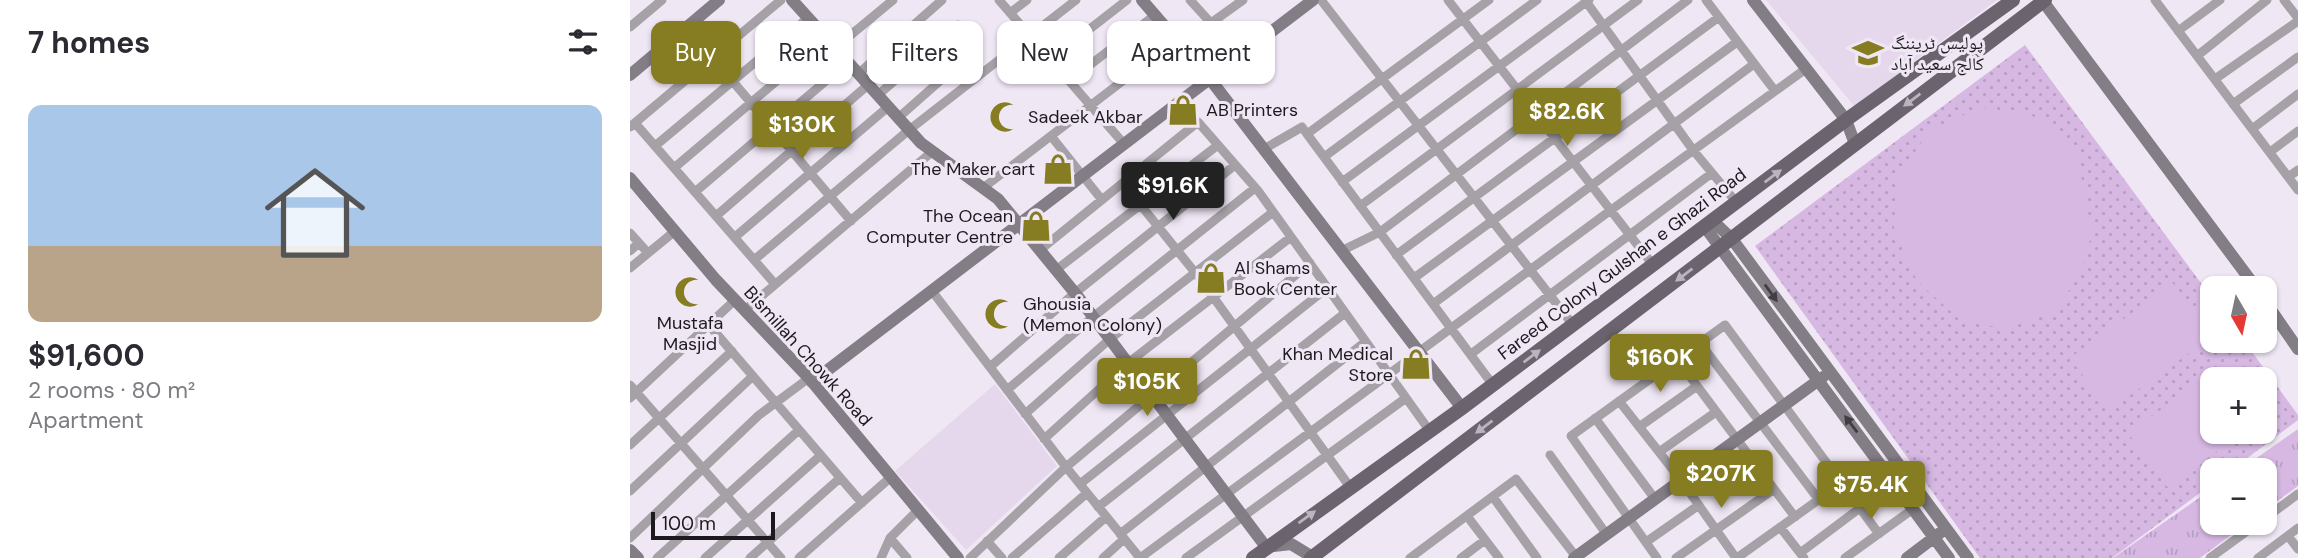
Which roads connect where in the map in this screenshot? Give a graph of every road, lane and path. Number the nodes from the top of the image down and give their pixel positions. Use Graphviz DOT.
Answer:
graph roads {
  1 [pos="719,0"];
  2 [pos="781,0"];
  3 [pos="792,0"];
  4 [pos="893,0"];
  5 [pos="942,0"];
  6 [pos="999,0"];
  7 [pos="1027,0"];
  8 [pos="1076,0"];
  9 [pos="1127,0"];
  10 [pos="1142,0"];
  11 [pos="1191,0"];
  12 [pos="1243,0"];
  13 [pos="1313,0"];
  14 [pos="1321,0"];
  15 [pos="1448,0"];
  16 [pos="1489,0"];
  17 [pos="1537,0"];
  18 [pos="1638,0"];
  19 [pos="1688,0"];
  20 [pos="1706,0"];
  21 [pos="1753,0"];
  22 [pos="2013,0"];
  23 [pos="2043,0"];
  24 [pos="2170,0"];
  25 [pos="2220,0"];
  26 [pos="2267,0"];
  27 [pos="2284,0"];
  28 [pos="658,1"];
  29 [pos="1587,1"];
  30 [pos="2158,4"];
  31 [pos="1010,13"];
  32 [pos="1155,15"];
  33 [pos="808,18"];
  34 [pos="1719,18"];
  35 [pos="2298,19"];
  36 [pos="1464,20"];
  37 [pos="811,21"];
  38 [pos="1017,21"];
  39 [pos="1049,21"];
  40 [pos="1160,21"];
  41 [pos="1210,21"];
  42 [pos="1215,21"];
  43 [pos="1093,26"];
  44 [pos="1603,26"];
  45 [pos="630,27"];
  46 [pos="853,28"];
  47 [pos="1275,29"];
  48 [pos="2178,31"];
  49 [pos="741,34"];
  50 [pos="1480,41"];
  51 [pos="1737,42"];
  52 [pos="1621,50"];
  53 [pos="2197,56"];
  54 [pos="2298,57"];
  55 [pos="997,62"];
  56 [pos="1093,63"];
  57 [pos="1754,64"];
  58 [pos="1499,66"];
  59 [pos="853,68"];
  60 [pos="1807,68"];
  61 [pos="741,74"];
  62 [pos="858,74"];
  63 [pos="630,75"];
  64 [pos="1639,76"];
  65 [pos="1383,79"];
  66 [pos="2215,79"];
  67 [pos="682,84"];
  68 [pos="729,84"];
  69 [pos="735,84"];
  70 [pos="776,84"];
  71 [pos="822,84"];
  72 [pos="891,84"];
  73 [pos="936,84"];
  74 [pos="1072,84"];
  75 [pos="1119,84"];
  76 [pos="1203,84"];
  77 [pos="1214,84"];
  78 [pos="868,85"];
  79 [pos="1517,89"];
  80 [pos="1775,91"];
  81 [pos="2298,94"];
  82 [pos="878,95"];
  83 [pos="1657,100"];
  84 [pos="1399,101"];
  85 [pos="751,103"];
  86 [pos="2233,103"];
  87 [pos="1090,106"];
  88 [pos="888,107"];
  89 [pos="1536,114"];
  90 [pos="898,118"];
  91 [pos="1846,120"];
  92 [pos="1674,124"];
  93 [pos="633,125"];
  94 [pos="1419,125"];
  95 [pos="771,127"];
  96 [pos="2252,129"];
  97 [pos="909,130"];
  98 [pos="2298,131"];
  99 [pos="1307,134"];
  100 [pos="1051,136"];
  101 [pos="1555,138"];
  102 [pos="1124,144"];
  103 [pos="1855,144"];
  104 [pos="1218,145"];
  105 [pos="655,146"];
  106 [pos="1264,149"];
  107 [pos="1437,149"];
  108 [pos="1693,150"];
  109 [pos="791,151"];
  110 [pos="933,152"];
  111 [pos="2270,152"];
  112 [pos="1324,157"];
  113 [pos="1573,162"];
  114 [pos="1236,165"];
  115 [pos="674,168"];
  116 [pos="2298,170"];
  117 [pos="810,173"];
  118 [pos="1712,173"];
  119 [pos="1457,174"];
  120 [pos="1083,176"];
  121 [pos="2288,177"];
  122 [pos="630,178"];
  123 [pos="1342,182"];
  124 [pos="1123,183"];
  125 [pos="1592,186"];
  126 [pos="983,188"];
  127 [pos="1255,188"];
  128 [pos="2298,190"];
  129 [pos="695,192"];
  130 [pos="830,196"];
  131 [pos="1474,197"];
  132 [pos="1102,200"];
  133 [pos="1737,204"];
  134 [pos="1140,205"];
  135 [pos="1360,206"];
  136 [pos="1611,210"];
  137 [pos="1273,212"];
  138 [pos="716,215"];
  139 [pos="1492,220"];
  140 [pos="851,221"];
  141 [pos="1709,224"];
  142 [pos="1019,225"];
  143 [pos="1158,227"];
  144 [pos="675,231"];
  145 [pos="1380,232"];
  146 [pos="630,233"];
  147 [pos="1630,235"];
  148 [pos="735,237"];
  149 [pos="1291,237"];
  150 [pos="639,243"];
  151 [pos="1726,243"];
  152 [pos="1511,245"];
  153 [pos="1040,250"];
  154 [pos="1177,250"];
  155 [pos="630,251"];
  156 [pos="1341,251"];
  157 [pos="648,253"];
  158 [pos="1396,255"];
  159 [pos="754,260"];
  160 [pos="1310,263"];
  161 [pos="1653,265"];
  162 [pos="630,268"];
  163 [pos="1056,270"];
  164 [pos="1530,270"];
  165 [pos="1195,273"];
  166 [pos="2247,276"];
  167 [pos="1414,278"];
  168 [pos="775,284"];
  169 [pos="1327,288"];
  170 [pos="932,291"];
  171 [pos="1075,293"];
  172 [pos="1550,295"];
  173 [pos="1213,297"];
  174 [pos="1433,304"];
  175 [pos="740,305"];
  176 [pos="1345,313"];
  177 [pos="1093,317"];
  178 [pos="2277,319"];
  179 [pos="709,325"];
  180 [pos="1573,325"];
  181 [pos="1234,326"];
  182 [pos="1452,328"];
  183 [pos="1110,339"];
  184 [pos="1365,341"];
  185 [pos="1700,343"];
  186 [pos="1250,349"];
  187 [pos="2298,349"];
  188 [pos="732,351"];
  189 [pos="1419,353"];
  190 [pos="1471,354"];
  191 [pos="1677,359"];
  192 [pos="1128,363"];
  193 [pos="990,367"];
  194 [pos="1268,373"];
  195 [pos="1389,375"];
  196 [pos="753,376"];
  197 [pos="1824,377"];
  198 [pos="811,380"];
  199 [pos="1493,384"];
  200 [pos="1697,386"];
  201 [pos="1007,390"];
  202 [pos="632,392"];
  203 [pos="1152,395"];
  204 [pos="1406,398"];
  205 [pos="1619,401"];
  206 [pos="1289,402"];
  207 [pos="776,403"];
  208 [pos="1784,405"];
  209 [pos="1462,408"];
  210 [pos="1716,412"];
  211 [pos="1026,414"];
  212 [pos="1167,415"];
  213 [pos="1595,418"];
  214 [pos="659,419"];
  215 [pos="1760,423"];
  216 [pos="1639,427"];
  217 [pos="799,430"];
  218 [pos="1430,430"];
  219 [pos="1311,432"];
  220 [pos="1044,439"];
  221 [pos="1184,439"];
  222 [pos="1737,440"];
  223 [pos="680,444"];
  224 [pos="630,445"];
  225 [pos="1659,452"];
  226 [pos="821,455"];
  227 [pos="1327,455"];
  228 [pos="1550,455"];
  229 [pos="1066,467"];
  230 [pos="1205,467"];
  231 [pos="702,469"];
  232 [pos="891,477"];
  233 [pos="840,478"];
  234 [pos="1681,480"];
  235 [pos="1080,484"];
  236 [pos="1842,484"];
  237 [pos="1350,486"];
  238 [pos="1774,489"];
  239 [pos="630,491"];
  240 [pos="1087,493"];
  241 [pos="1226,494"];
  242 [pos="2298,494"];
  243 [pos="726,496"];
  244 [pos="1493,496"];
  245 [pos="1655,499"];
  246 [pos="1819,500"];
  247 [pos="862,503"];
  248 [pos="1699,505"];
  249 [pos="1098,507"];
  250 [pos="1860,508"];
  251 [pos="1913,509"];
  252 [pos="2277,509"];
  253 [pos="918,510"];
  254 [pos="1467,516"];
  255 [pos="1106,517"];
  256 [pos="1243,517"];
  257 [pos="1795,517"];
  258 [pos="1629,518"];
  259 [pos="747,520"];
  260 [pos="1780,527"];
  261 [pos="2298,528"];
  262 [pos="1716,529"];
  263 [pos="1946,529"];
  264 [pos="1879,534"];
  265 [pos="1607,535"];
  266 [pos="2242,535"];
  267 [pos="1122,536"];
  268 [pos="2288,536"];
  269 [pos="1934,537"];
  270 [pos="630,538"];
  271 [pos="890,538"];
  272 [pos="1485,540"];
  273 [pos="988,541"];
  274 [pos="1646,542"];
  275 [pos="767,543"];
  276 [pos="1266,547"];
  277 [pos="1423,548"];
  278 [pos="2298,549"];
  279 [pos="1802,555"];
  280 [pos="657,558"];
  281 [pos="705,558"];
  282 [pos="750,558"];
  283 [pos="781,558"];
  284 [pos="799,558"];
  285 [pos="881,558"];
  286 [pos="907,558"];
  287 [pos="958,558"];
  288 [pos="970,558"];
  289 [pos="1002,558"];
  290 [pos="1012,558"];
  291 [pos="1059,558"];
  292 [pos="1103,558"];
  293 [pos="1140,558"];
  294 [pos="1186,558"];
  295 [pos="1253,558"];
  296 [pos="1313,558"];
  297 [pos="1410,558"];
  298 [pos="1431,558"];
  299 [pos="1461,558"];
  300 [pos="1499,558"];
  301 [pos="1537,558"];
  302 [pos="1576,558"];
  303 [pos="1656,558"];
  304 [pos="1676,558"];
  305 [pos="1737,558"];
  306 [pos="1846,558"];
  307 [pos="1907,558"];
  308 [pos="1949,558"];
  309 [pos="1968,558"];
  310 [pos="2210,558"];
  311 [pos="2258,558"];
  1 -- 63 [label="street"];
  2 -- 49 [label="street"];
  3 -- 33 [label="street"];
  4 -- 46 [label="street"];
  5 -- 62 [label="street"];
  6 -- 31 [label="street"];
  7 -- 31 [label="street"];
  8 -- 39 [label="street"];
  9 -- 43 [label="street"];
  10 -- 32 [label="street"];
  11 -- 41 [label="street"];
  12 -- 42 [label="street"];
  13 -- 47 [label="street"];
  14 -- 65 [label="street"];
  15 -- 36 [label="street"];
  16 -- 36 [label="street"];
  17 -- 50 [label="street"];
  18 -- 44 [label="street"];
  19 -- 52 [label="street"];
  20 -- 34 [label="street"];
  21 -- 60 [label="street"];
  22 -- 91 [label="main road, Fareed Colony Gulshan e Ghazi Road"];
  23 -- 103 [label="main road, one-way"];
  23 -- 166 [label="street"];
  24 -- 30 [label="street"];
  25 -- 48 [label="street"];
  26 -- 53 [label="street"];
  27 -- 35 [label="street"];
  28 -- 45 [label="street"];
  29 -- 44 [label="street"];
  29 -- 58 [label="street"];
  30 -- 48 [label="street"];
  31 -- 38 [label="street"];
  32 -- 40 [label="street"];
  32 -- 56 [label="street"];
  33 -- 37 [label="street"];
  33 -- 61 [label="street"];
  34 -- 51 [label="street"];
  34 -- 64 [label="street"];
  35 -- 66 [label="street"];
  36 -- 50 [label="street"];
  36 -- 65 [label="street"];
  44 -- 52 [label="street"];
  44 -- 79 [label="street"];
  48 -- 53 [label="street"];
  50 -- 58 [label="street"];
  50 -- 84 [label="street"];
  51 -- 57 [label="street"];
  51 -- 83 [label="street"];
  52 -- 64 [label="street"];
  52 -- 89 [label="street"];
  53 -- 66 [label="street"];
  54 -- 86 [label="street"];
  55 -- 97 [label="street"];
  57 -- 80 [label="street"];
  57 -- 92 [label="street"];
  58 -- 79 [label="street"];
  58 -- 94 [label="street"];
  59 -- 62 [label="street"];
  60 -- 80 [label="street"];
  60 -- 91 [label="street"];
  62 -- 78 [label="street"];
  64 -- 83 [label="street"];
  64 -- 101 [label="street"];
  65 -- 84 [label="street"];
  65 -- 99 [label="street"];
  66 -- 86 [label="street"];
  67 -- 93 [label="street"];
  68 -- 105 [label="street"];
  69 -- 85 [label="street"];
  70 -- 85 [label="street"];
  71 -- 95 [label="street"];
  72 -- 82 [label="street"];
  73 -- 90 [label="street"];
  74 -- 87 [label="street"];
  75 -- 87 [label="street"];
  76 -- 102 [label="street"];
  77 -- 106 [label="street"];
  78 -- 82 [label="street"];
  78 -- 109 [label="street"];
  79 -- 89 [label="street"];
  79 -- 107 [label="street"];
  80 -- 108 [label="street"];
  81 -- 96 [label="street"];
  82 -- 88 [label="street"];
  83 -- 92 [label="street"];
  83 -- 113 [label="street"];
  84 -- 94 [label="street"];
  84 -- 112 [label="street"];
  85 -- 95 [label="street"];
  85 -- 115 [label="street"];
  86 -- 96 [label="street"];
  87 -- 100 [label="street"];
  87 -- 102 [label="street"];
  88 -- 90 [label="street"];
  88 -- 117 [label="street"];
  89 -- 101 [label="street"];
  89 -- 119 [label="street"];
  90 -- 97 [label="street"];
  91 -- 103 [label="street"];
  133 -- 91 [label="main road, Fareed Colony Gulshan e Ghazi Road, one-way"];
  92 -- 108 [label="street"];
  92 -- 125 [label="street"];
  93 -- 105 [label="street"];
  94 -- 107 [label="street"];
  94 -- 123 [label="street"];
  95 -- 109 [label="street"];
  95 -- 129 [label="street"];
  96 -- 111 [label="street"];
  97 -- 110 [label="street"];
  97 -- 130 [label="street"];
  98 -- 111 [label="street"];
  99 -- 106 [label="street"];
  99 -- 112 [label="street"];
  100 -- 120 [label="street"];
  100 -- 126 [label="street"];
  101 -- 113 [label="street"];
  101 -- 131 [label="street"];
  102 -- 120 [label="street"];
  103 -- 151 [label="main road"];
  104 -- 114 [label="street"];
  104 -- 124 [label="street"];
  104 -- 134 [label="street"];
  105 -- 115 [label="street"];
  106 -- 156 [label="street"];
  107 -- 119 [label="street"];
  107 -- 135 [label="street"];
  108 -- 118 [label="street"];
  108 -- 136 [label="street"];
  109 -- 117 [label="street"];
  109 -- 138 [label="street"];
  110 -- 126 [label="street"];
  110 -- 140 [label="street"];
  111 -- 121 [label="street"];
  112 -- 123 [label="street"];
  113 -- 125 [label="street"];
  113 -- 139 [label="street"];
  114 -- 127 [label="street"];
  114 -- 143 [label="street"];
  115 -- 129 [label="street"];
  116 -- 121 [label="street"];
  117 -- 130 [label="street"];
  117 -- 148 [label="street"];
  118 -- 133 [label="street"];
  118 -- 147 [label="street"];
  119 -- 131 [label="street"];
  119 -- 145 [label="street"];
  120 -- 132 [label="street"];
  120 -- 142 [label="street"];
  121 -- 128 [label="street"];
  122 -- 144 [label="street, Bismillah Chowk Road"];
  123 -- 135 [label="street"];
  124 -- 132 [label="street"];
  124 -- 134 [label="street"];
  125 -- 136 [label="street"];
  125 -- 152 [label="street"];
  126 -- 142 [label="street"];
  127 -- 137 [label="street"];
  127 -- 154 [label="street"];
  129 -- 138 [label="street"];
  130 -- 140 [label="street"];
  130 -- 159 [label="street"];
  131 -- 139 [label="street"];
  131 -- 158 [label="street"];
  132 -- 153 [label="street"];
  133 -- 141 [label="main road, Fareed Colony Gulshan e Ghazi Road"];
  134 -- 143 [label="street"];
  134 -- 163 [label="street"];
  135 -- 145 [label="street"];
  136 -- 147 [label="street"];
  136 -- 164 [label="street"];
  137 -- 149 [label="street"];
  137 -- 165 [label="street"];
  138 -- 148 [label="street"];
  139 -- 152 [label="street"];
  139 -- 167 [label="street"];
  140 -- 168 [label="street"];
  141 -- 151 [label="street"];
  141 -- 161 [label="main road, Fareed Colony Gulshan e Ghazi Road"];
  142 -- 153 [label="street"];
  142 -- 170 [label="street"];
  143 -- 154 [label="street"];
  143 -- 171 [label="street"];
  144 -- 157 [label="street"];
  144 -- 175 [label="street, Bismillah Chowk Road"];
  145 -- 156 [label="street"];
  145 -- 158 [label="street"];
  146 -- 150 [label="street"];
  147 -- 161 [label="street"];
  147 -- 172 [label="street"];
  148 -- 159 [label="street"];
  149 -- 160 [label="street"];
  149 -- 173 [label="street"];
  150 -- 155 [label="street"];
  150 -- 157 [label="street"];
  151 -- 197 [label="street"];
  151 -- 296 [label="main road, one-way"];
  152 -- 164 [label="street"];
  152 -- 174 [label="street"];
  153 -- 163 [label="street"];
  154 -- 165 [label="street"];
  154 -- 177 [label="street"];
  156 -- 189 [label="street"];
  157 -- 162 [label="street"];
  158 -- 167 [label="street"];
  159 -- 168 [label="street"];
  160 -- 169 [label="street"];
  160 -- 181 [label="street"];
  161 -- 180 [label="main road, Fareed Colony Gulshan e Ghazi Road"];
  163 -- 171 [label="street"];
  164 -- 172 [label="street"];
  164 -- 182 [label="street"];
  165 -- 173 [label="street"];
  165 -- 183 [label="street"];
  167 -- 174 [label="street"];
  168 -- 175 [label="street"];
  169 -- 176 [label="street"];
  169 -- 186 [label="street"];
  170 -- 193 [label="street"];
  170 -- 198 [label="street"];
  171 -- 177 [label="street"];
  171 -- 193 [label="street"];
  172 -- 180 [label="street"];
  172 -- 190 [label="street"];
  173 -- 181 [label="street"];
  173 -- 192 [label="street"];
  174 -- 182 [label="street"];
  175 -- 179 [label="street"];
  175 -- 198 [label="street, Bismillah Chowk Road"];
  176 -- 184 [label="street"];
  176 -- 194 [label="street"];
  177 -- 183 [label="street"];
  177 -- 201 [label="street"];
  178 -- 187 [label="street"];
  179 -- 188 [label="street"];
  179 -- 202 [label="street"];
  199 -- 180 [label="main road, Fareed Colony Gulshan e Ghazi Road, one-way"];
  181 -- 186 [label="street"];
  181 -- 203 [label="street"];
  182 -- 189 [label="street"];
  182 -- 190 [label="street"];
  183 -- 192 [label="street"];
  183 -- 211 [label="street"];
  184 -- 195 [label="street"];
  184 -- 206 [label="street"];
  185 -- 191 [label="street"];
  185 -- 208 [label="street"];
  185 -- 215 [label="street"];
  186 -- 194 [label="street"];
  186 -- 212 [label="street"];
  188 -- 196 [label="street"];
  188 -- 214 [label="street"];
  189 -- 195 [label="street"];
  189 -- 209 [label="street"];
  190 -- 199 [label="street"];
  191 -- 200 [label="street"];
  191 -- 205 [label="street"];
  192 -- 203 [label="street"];
  192 -- 220 [label="street"];
  193 -- 201 [label="street"];
  194 -- 206 [label="street"];
  194 -- 221 [label="street"];
  195 -- 204 [label="street"];
  195 -- 219 [label="street"];
  196 -- 207 [label="street"];
  196 -- 223 [label="street"];
  197 -- 208 [label="street"];
  251 -- 197 [label="street, one-way"];
  197 -- 263 [label="street"];
  198 -- 207 [label="street"];
  198 -- 232 [label="street, Bismillah Chowk Road"];
  199 -- 209 [label="main road, Fareed Colony Gulshan e Ghazi Road"];
  200 -- 210 [label="street"];
  200 -- 216 [label="street"];
  201 -- 211 [label="street"];
  202 -- 214 [label="street"];
  203 -- 212 [label="street"];
  203 -- 229 [label="street"];
  204 -- 218 [label="street"];
  204 -- 227 [label="street"];
  205 -- 213 [label="street"];
  205 -- 216 [label="street"];
  206 -- 219 [label="street"];
  206 -- 230 [label="street"];
  207 -- 217 [label="street"];
  207 -- 231 [label="street"];
  208 -- 215 [label="street"];
  208 -- 236 [label="street"];
  209 -- 218 [label="main road, Fareed Colony Gulshan e Ghazi Road"];
  210 -- 222 [label="street"];
  210 -- 225 [label="street"];
  211 -- 220 [label="street"];
  212 -- 221 [label="street"];
  212 -- 235 [label="street"];
  213 -- 245 [label="street"];
  213 -- 258 [label="street"];
  214 -- 223 [label="street"];
  214 -- 224 [label="street"];
  215 -- 222 [label="street"];
  215 -- 246 [label="street"];
  216 -- 225 [label="street"];
  217 -- 226 [label="street"];
  217 -- 243 [label="street"];
  218 -- 237 [label="main road, Fareed Colony Gulshan e Ghazi Road"];
  219 -- 227 [label="street"];
  219 -- 241 [label="street"];
  220 -- 229 [label="street"];
  221 -- 230 [label="street"];
  221 -- 249 [label="street"];
  222 -- 234 [label="street"];
  222 -- 238 [label="street"];
  223 -- 231 [label="street"];
  223 -- 239 [label="street"];
  225 -- 234 [label="street"];
  226 -- 233 [label="street"];
  226 -- 259 [label="street"];
  227 -- 237 [label="street"];
  227 -- 256 [label="street"];
  228 -- 265 [label="street"];
  229 -- 235 [label="street"];
  229 -- 273 [label="street"];
  230 -- 241 [label="street"];
  230 -- 267 [label="street"];
  231 -- 243 [label="street"];
  231 -- 270 [label="street"];
  232 -- 247 [label="street"];
  232 -- 253 [label="street, Bismillah Chowk Road"];
  233 -- 247 [label="street"];
  233 -- 275 [label="street"];
  234 -- 245 [label="street"];
  234 -- 248 [label="street"];
  235 -- 240 [label="street"];
  236 -- 246 [label="street"];
  236 -- 250 [label="street"];
  276 -- 237 [label="main road, Fareed Colony Gulshan e Ghazi Road, one-way"];
  238 -- 257 [label="street"];
  238 -- 262 [label="street"];
  240 -- 249 [label="street"];
  240 -- 290 [label="street"];
  241 -- 256 [label="street"];
  241 -- 293 [label="street"];
  242 -- 252 [label="street"];
  243 -- 259 [label="street"];
  243 -- 280 [label="street"];
  244 -- 254 [label="street"];
  244 -- 301 [label="street"];
  244 -- 302 [label="street"];
  245 -- 258 [label="street"];
  246 -- 257 [label="street"];
  247 -- 284 [label="street"];
  248 -- 262 [label="street"];
  248 -- 274 [label="street"];
  249 -- 255 [label="street"];
  250 -- 264 [label="street"];
  250 -- 279 [label="street"];
  251 -- 264 [label="street"];
  251 -- 269 [label="street"];
  253 -- 271 [label="street"];
  253 -- 287 [label="street, Bismillah Chowk Road"];
  254 -- 272 [label="street"];
  254 -- 277 [label="street"];
  255 -- 267 [label="street"];
  255 -- 291 [label="street"];
  256 -- 276 [label="street"];
  256 -- 294 [label="street"];
  257 -- 260 [label="street"];
  258 -- 265 [label="street"];
  258 -- 274 [label="street"];
  259 -- 275 [label="street"];
  259 -- 281 [label="street"];
  260 -- 279 [label="street"];
  260 -- 305 [label="street"];
  261 -- 268 [label="street"];
  262 -- 304 [label="street"];
  262 -- 305 [label="street"];
  263 -- 269 [label="street"];
  263 -- 309 [label="street"];
  264 -- 306 [label="street"];
  265 -- 302 [label="street"];
  266 -- 310 [label="street"];
  267 -- 292 [label="street"];
  267 -- 293 [label="street"];
  268 -- 278 [label="street"];
  268 -- 311 [label="street"];
  269 -- 307 [label="street"];
  269 -- 308 [label="street"];
  271 -- 285 [label="street"];
  271 -- 286 [label="street"];
  272 -- 299 [label="street"];
  272 -- 300 [label="street"];
  273 -- 288 [label="street"];
  273 -- 289 [label="street"];
  274 -- 303 [label="street"];
  275 -- 282 [label="street"];
  275 -- 283 [label="street"];
  276 -- 295 [label="main road, Fareed Colony Gulshan e Ghazi Road"];
  276 -- 296 [label="street"];
  277 -- 297 [label="street"];
  277 -- 298 [label="street"];
}
